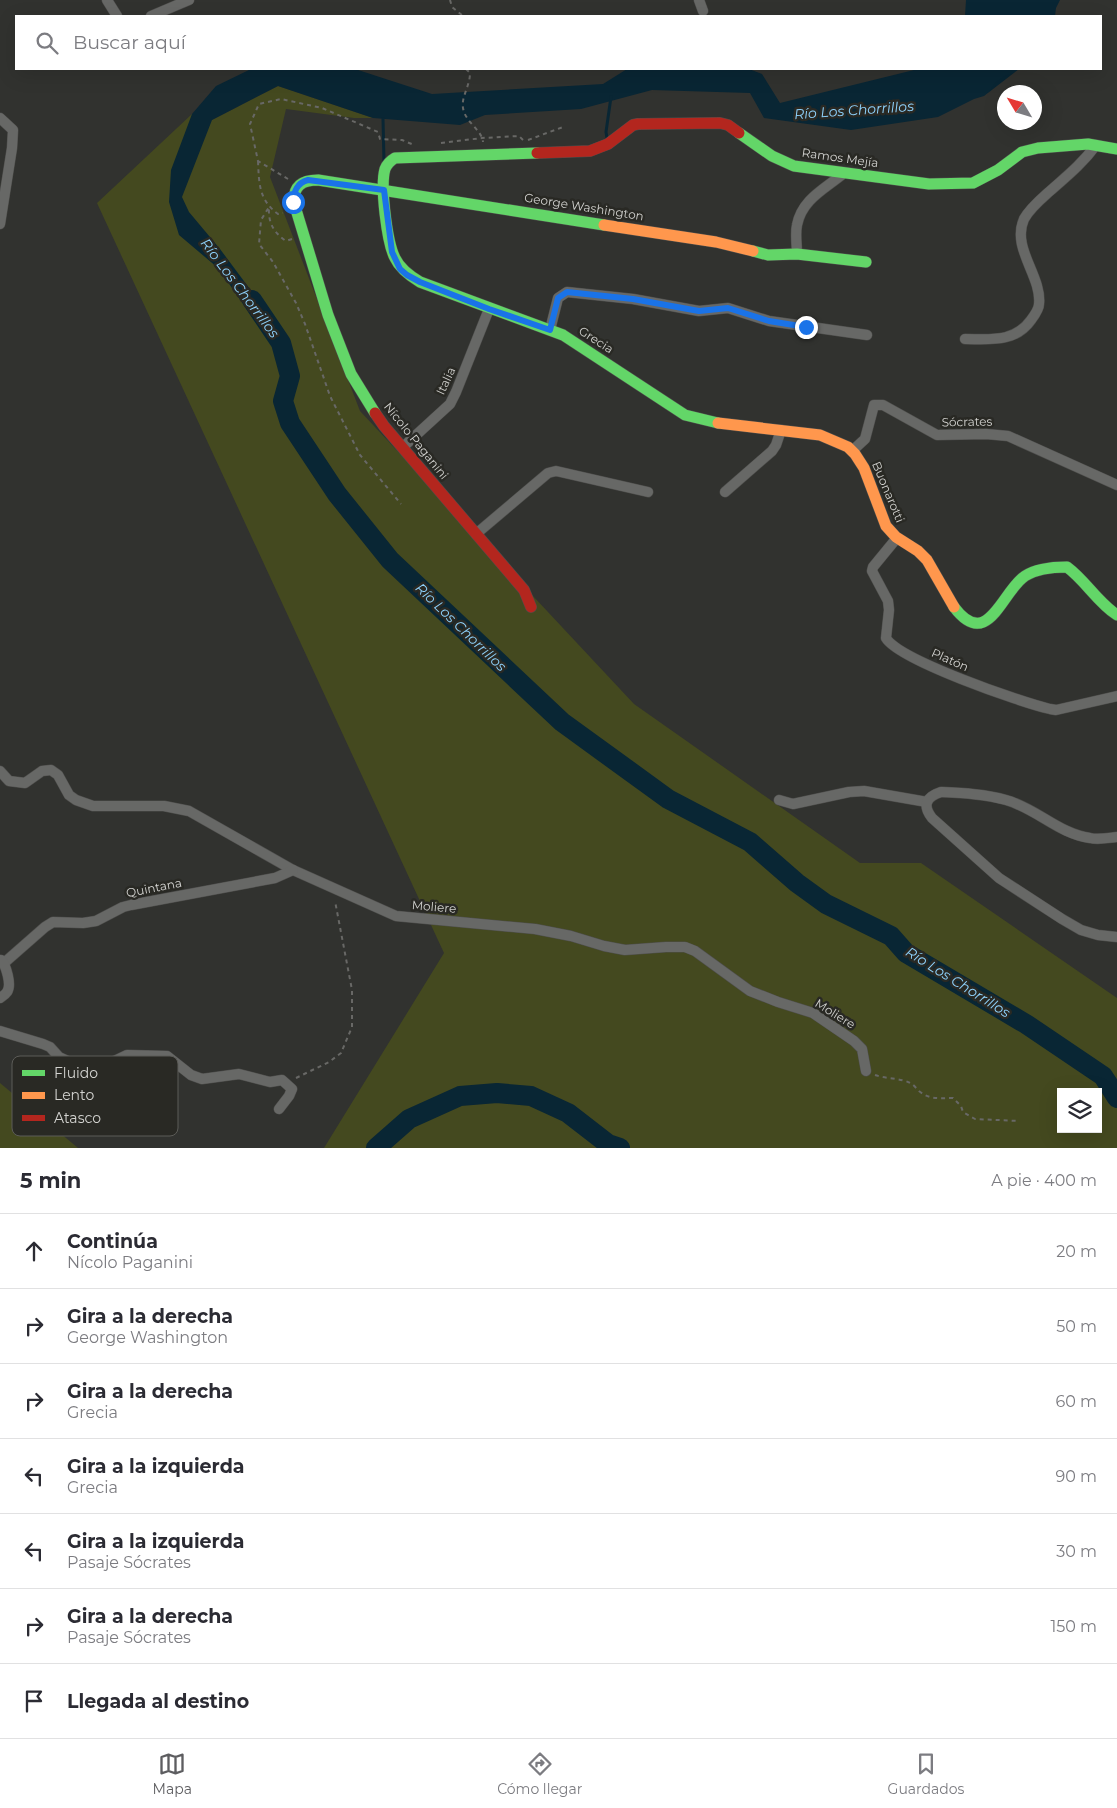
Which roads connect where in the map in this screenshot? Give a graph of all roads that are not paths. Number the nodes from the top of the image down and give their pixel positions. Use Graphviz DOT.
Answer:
graph roads {
  1 [pos="107,0"];
  2 [pos="189,0"];
  3 [pos="698,0"];
  4 [pos="703,11"];
  5 [pos="116,15"];
  6 [pos="153,15"];
  7 [pos="0,118"];
  8 [pos="1096,145"];
  9 [pos="1117,149"];
  10 [pos="844,172"];
  11 [pos="298,185"];
  12 [pos="384,190"];
  13 [pos="0,224"];
  14 [pos="797,254"];
  15 [pos="866,262"];
  16 [pos="489,309"];
  17 [pos="550,330"];
  18 [pos="867,335"];
  19 [pos="965,339"];
  20 [pos="781,430"];
  21 [pos="403,447"];
  22 [pos="852,451"];
  23 [pos="1117,485"];
  24 [pos="648,492"];
  25 [pos="725,492"];
  26 [pos="476,534"];
  27 [pos="896,539"];
  28 [pos="531,607"];
  29 [pos="1117,616"];
  30 [pos="1117,696"];
  31 [pos="0,771"];
  32 [pos="779,800"];
  33 [pos="927,802"];
  34 [pos="1117,837"];
  35 [pos="293,870"];
  36 [pos="1117,937"];
  37 [pos="2,961"];
  38 [pos="0,998"];
  39 [pos="0,1031"];
  40 [pos="58,1056"];
  41 [pos="125,1056"];
  42 [pos="166,1056"];
  43 [pos="178,1065"];
  44 [pos="866,1071"];
  45 [pos="279,1109"];
  1 -- 5 [label="street"];
  2 -- 6 [label="street"];
  3 -- 4 [label="street"];
  7 -- 13 [label="street"];
  8 -- 9 [label="street, Ramos Mejía"];
  8 -- 10 [label="street, Ramos Mejía"];
  8 -- 19 [label="street"];
  10 -- 12 [label="street, Ramos Mejía"];
  10 -- 14 [label="street"];
  11 -- 12 [label="street, George Washington"];
  11 -- 21 [label="street, Nícolo Paganini"];
  12 -- 14 [label="street, George Washington"];
  12 -- 16 [label="street, Grecia"];
  14 -- 15 [label="street, George Washington"];
  16 -- 17 [label="street, Grecia"];
  16 -- 21 [label="street, Italia"];
  17 -- 18 [label="street"];
  17 -- 20 [label="street, Grecia"];
  20 -- 22 [label="street, Grecia"];
  20 -- 25 [label="street"];
  21 -- 26 [label="street, Nícolo Paganini"];
  22 -- 23 [label="street, Sócrates"];
  22 -- 27 [label="street, Buonarotti"];
  24 -- 26 [label="street"];
  26 -- 28 [label="street, Nícolo Paganini"];
  27 -- 29 [label="street, Buonarotti"];
  27 -- 30 [label="street, Platón"];
  31 -- 35 [label="street, Moliere"];
  32 -- 33 [label="street"];
  33 -- 34 [label="street"];
  33 -- 36 [label="street"];
  35 -- 37 [label="street, Quintana"];
  35 -- 44 [label="street, Moliere"];
  37 -- 38 [label="street, Quintana"];
  39 -- 40 [label="street"];
  41 -- 42 [label="street"];
  43 -- 45 [label="street"];
}
